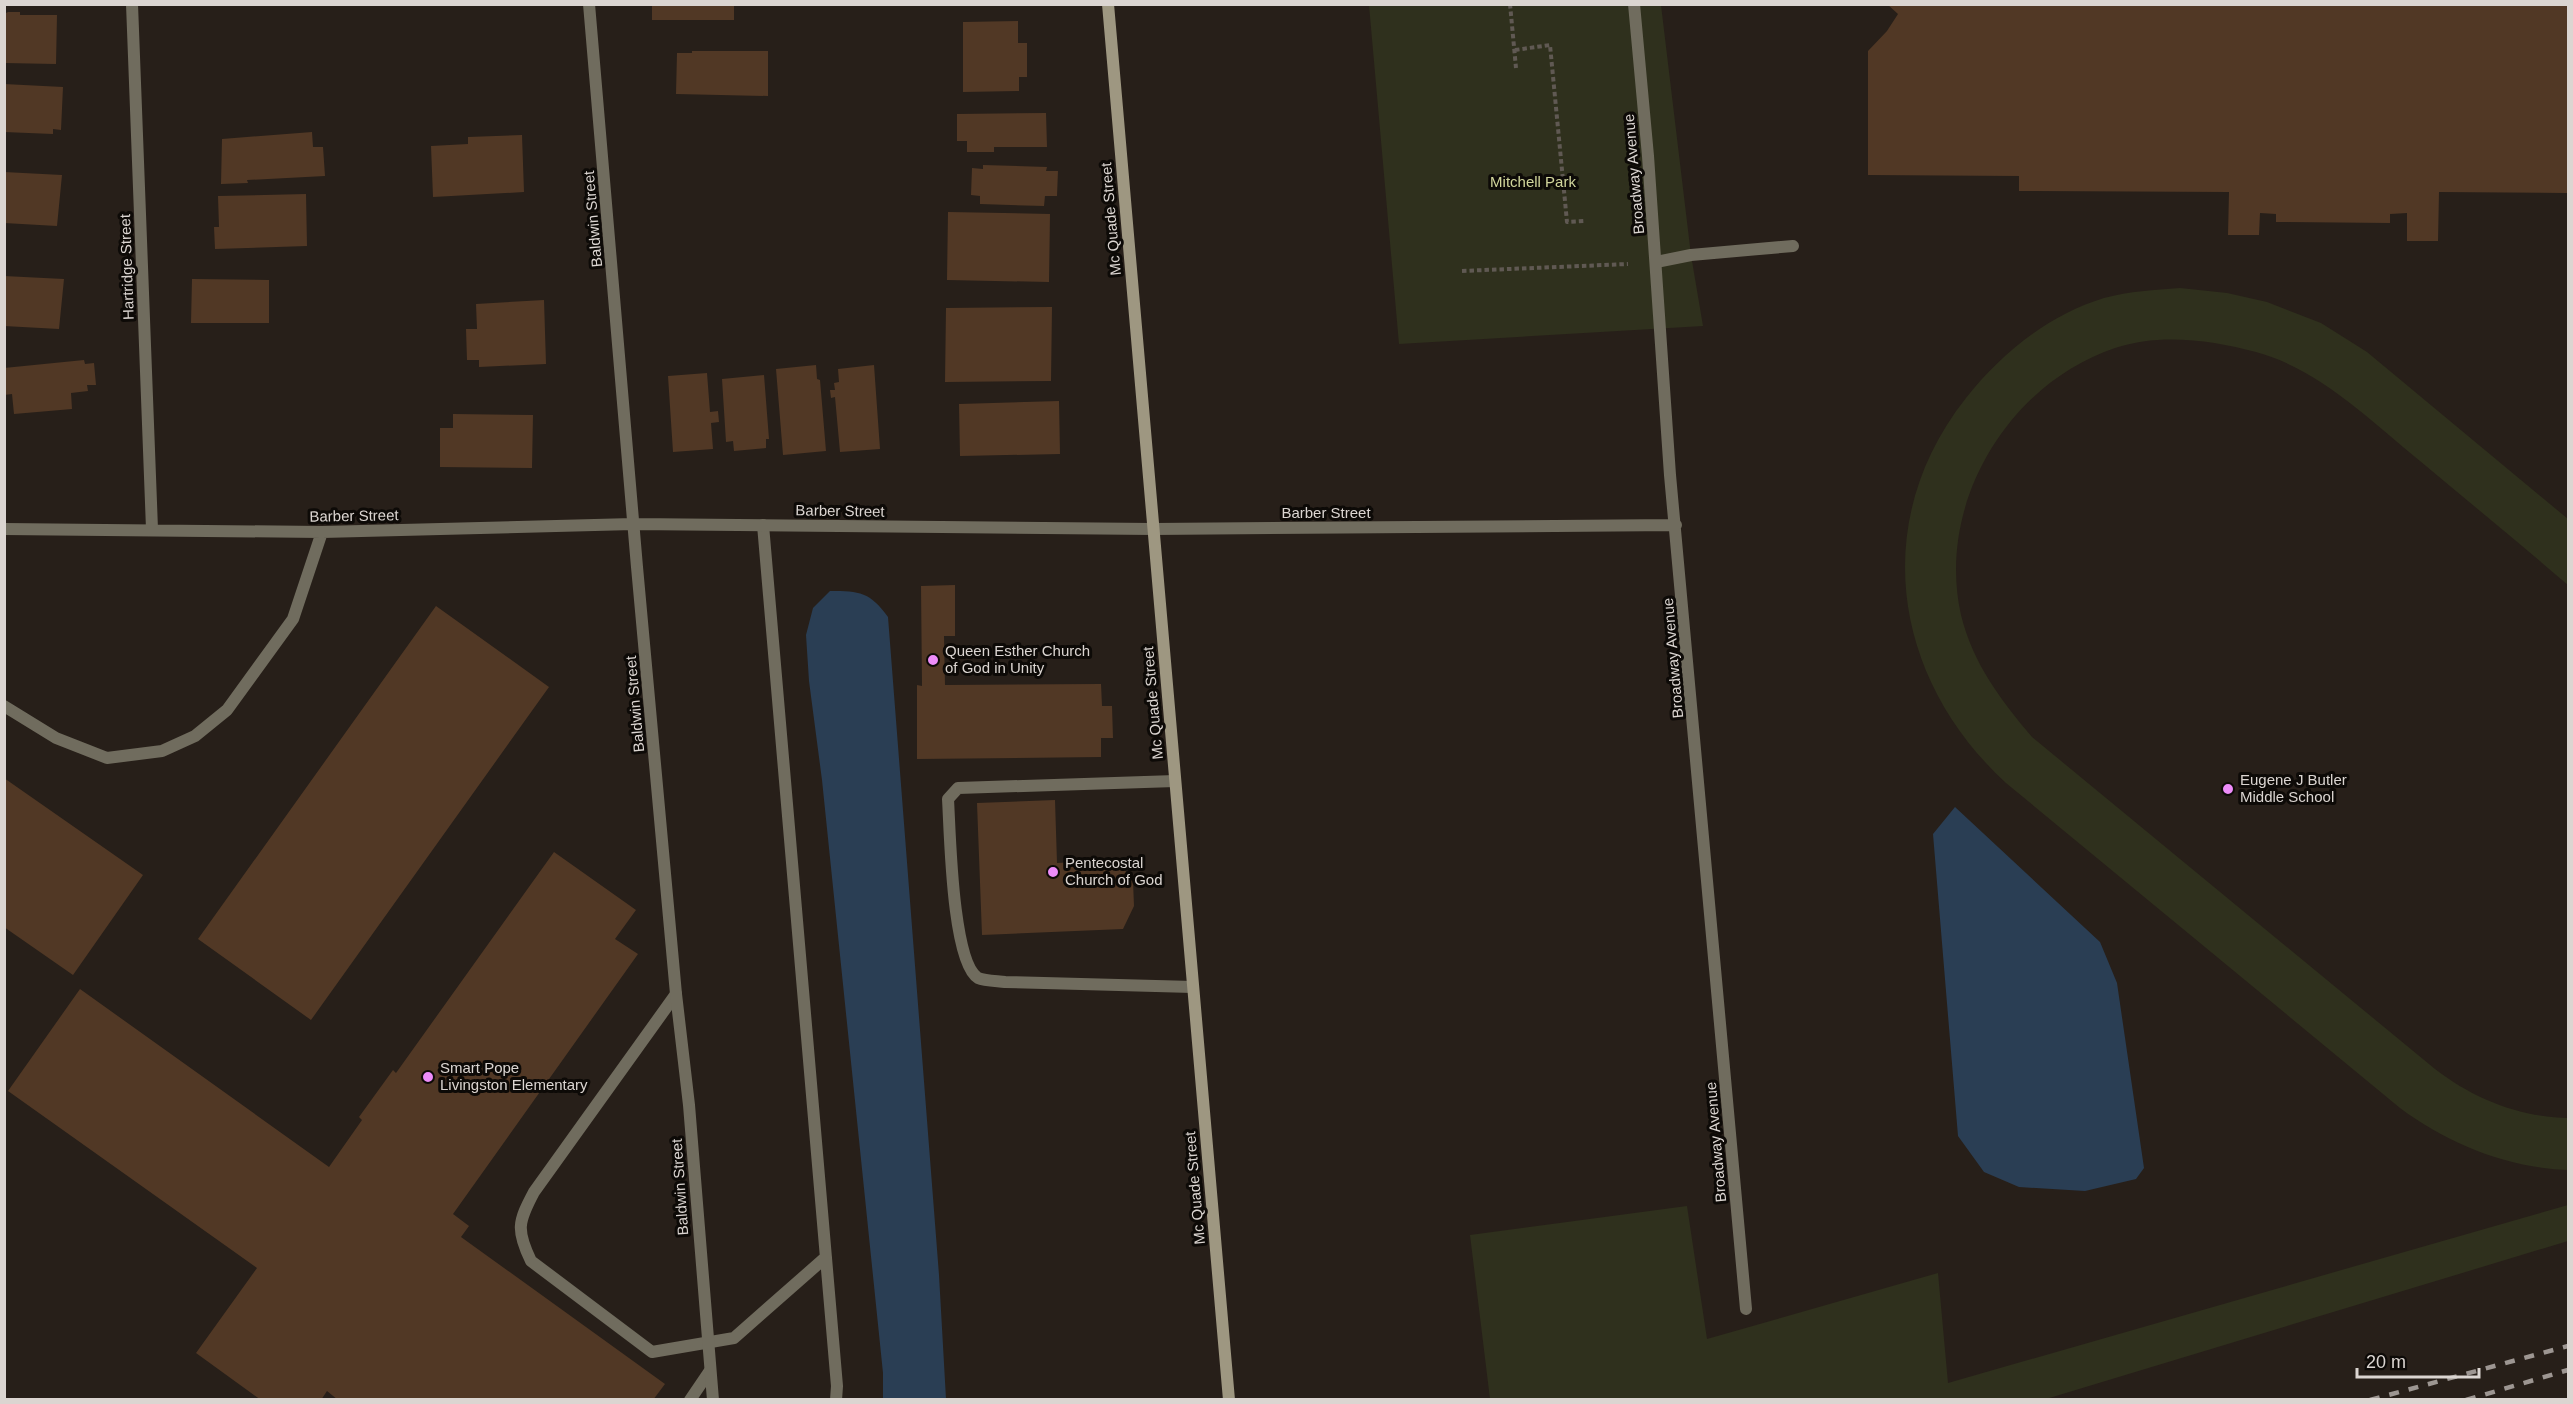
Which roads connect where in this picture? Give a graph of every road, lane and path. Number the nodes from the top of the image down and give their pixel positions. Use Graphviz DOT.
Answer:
graph roads {
  1 [pos="132,4"];
  2 [pos="589,4"];
  3 [pos="1108,4"];
  4 [pos="1510,4"];
  5 [pos="1634,4"];
  6 [pos="1515,50"];
  7 [pos="1516,68"];
  8 [pos="1585,221"];
  9 [pos="1793,246"];
  10 [pos="1656,262"];
  11 [pos="1462,271"];
  12 [pos="633,524"];
  13 [pos="763,525"];
  14 [pos="1676,525"];
  15 [pos="4,529"];
  16 [pos="152,529"];
  17 [pos="1153,529"];
  18 [pos="322,532"];
  19 [pos="4,706"];
  20 [pos="1175,781"];
  21 [pos="1193,987"];
  22 [pos="676,994"];
  23 [pos="826,1257"];
  24 [pos="1746,1309"];
  25 [pos="707,1343"];
  26 [pos="710,1372"];
  27 [pos="690,1400"];
  28 [pos="712,1400"];
  29 [pos="836,1400"];
  30 [pos="1229,1400"];
  1 -- 16 [label="street, Hartridge Street"];
  2 -- 12 [label="street, Baldwin Street"];
  3 -- 17 [label="street, Mc Quade Street"];
  4 -- 6 [label="path"];
  5 -- 10 [label="street, Broadway Avenue"];
  6 -- 7 [label="path"];
  6 -- 8 [label="path"];
  9 -- 10 [label="street"];
  10 -- 11 [label="path"];
  10 -- 14 [label="street, Broadway Avenue"];
  12 -- 13 [label="street, Barber Street"];
  12 -- 18 [label="street, Barber Street"];
  12 -- 22 [label="street, Baldwin Street"];
  13 -- 17 [label="street, Barber Street"];
  13 -- 23 [label="street"];
  14 -- 17 [label="street, Barber Street"];
  14 -- 24 [label="street, Broadway Avenue"];
  15 -- 16 [label="street, Barber Street"];
  16 -- 18 [label="street, Barber Street"];
  17 -- 20 [label="street, Mc Quade Street"];
  18 -- 19 [label="street"];
  20 -- 21 [label="street, Mc Quade Street"];
  20 -- 21 [label="street"];
  21 -- 30 [label="street, Mc Quade Street"];
  22 -- 25 [label="street, Baldwin Street"];
  22 -- 25 [label="street"];
  23 -- 25 [label="street"];
  23 -- 29 [label="street"];
  25 -- 26 [label="street, Baldwin Street"];
  26 -- 27 [label="street"];
  26 -- 28 [label="street, Baldwin Street"];
}
